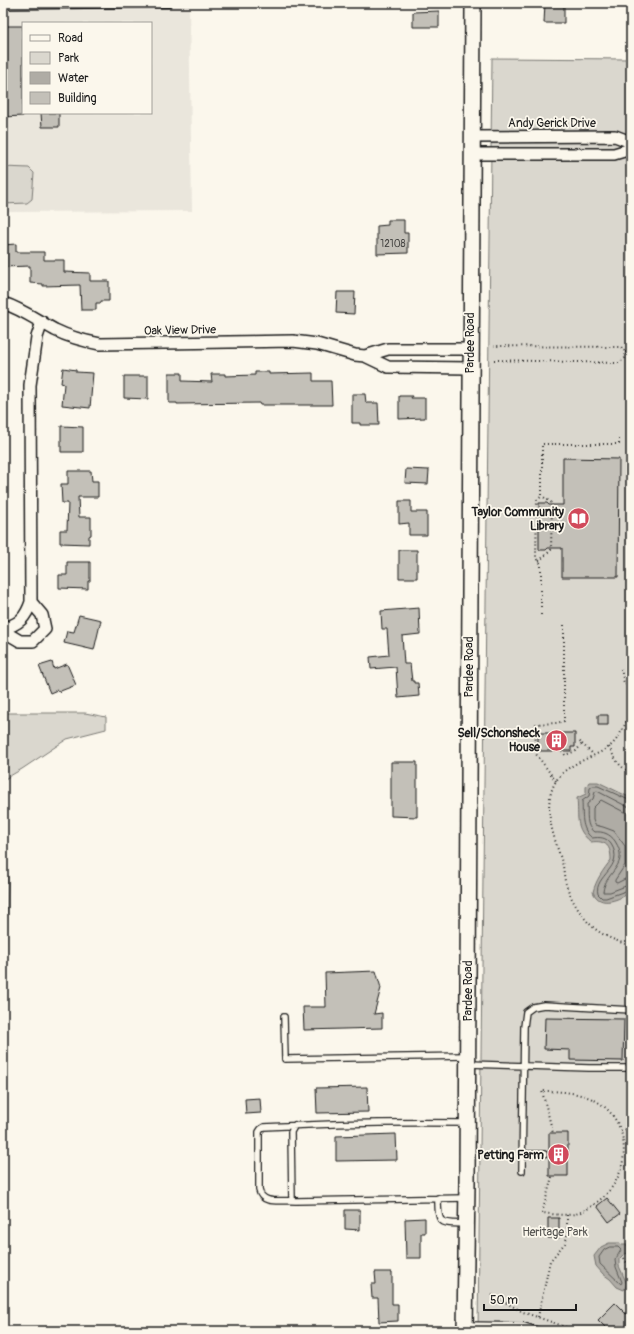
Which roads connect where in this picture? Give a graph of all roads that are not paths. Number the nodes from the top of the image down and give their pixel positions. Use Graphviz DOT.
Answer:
graph roads {
  1 [pos="473,3"];
  2 [pos="64,4"];
  3 [pos="168,4"];
  4 [pos="3,6"];
  5 [pos="472,137"];
  6 [pos="631,142"];
  7 [pos="631,149"];
  8 [pos="472,154"];
  9 [pos="3,303"];
  10 [pos="42,322"];
  11 [pos="470,349"];
  12 [pos="365,356"];
  13 [pos="470,368"];
  14 [pos="30,602"];
  15 [pos="3,630"];
  16 [pos="631,1010"];
  17 [pos="284,1017"];
  18 [pos="467,1060"];
  19 [pos="523,1065"];
  20 [pos="631,1068"];
  21 [pos="467,1123"];
  22 [pos="295,1125"];
  23 [pos="522,1154"];
  24 [pos="544,1154"];
  25 [pos="522,1171"];
  26 [pos="438,1198"];
  27 [pos="467,1198"];
  28 [pos="292,1200"];
  29 [pos="467,1224"];
  30 [pos="465,1328"];
  31 [pos="523,1329"];
  32 [pos="540,1331"];
  1 -- 5 [label="main road, Pardee Road"];
  2 -- 3 [label="lane"];
  2 -- 4 [label="lane"];
  5 -- 6 [label="street, Andy Gerick Drive"];
  5 -- 8 [label="main road, Pardee Road"];
  7 -- 8 [label="street"];
  8 -- 11 [label="main road, Pardee Road"];
  9 -- 10 [label="street, Oak View Drive"];
  10 -- 12 [label="street, Oak View Drive"];
  10 -- 14 [label="street"];
  11 -- 12 [label="street, Oak View Drive"];
  11 -- 13 [label="main road, Pardee Road"];
  12 -- 13 [label="street, Oak View Drive"];
  13 -- 18 [label="main road, Pardee Road"];
  14 -- 15 [label="street"];
  14 -- 15 [label="street"];
  16 -- 19 [label="lane"];
  17 -- 18 [label="lane"];
  18 -- 19 [label="lane"];
  18 -- 21 [label="main road, Pardee Road"];
  19 -- 20 [label="lane"];
  19 -- 23 [label="lane"];
  21 -- 22 [label="lane"];
  21 -- 27 [label="main road, Pardee Road"];
  22 -- 28 [label="lane"];
  22 -- 28 [label="lane"];
  23 -- 24 [label="lane"];
  23 -- 25 [label="lane"];
  26 -- 27 [label="lane"];
  26 -- 28 [label="lane"];
  26 -- 29 [label="lane"];
  27 -- 29 [label="main road, Pardee Road"];
  29 -- 30 [label="main road, Pardee Road"];
  30 -- 31 [label="lane"];
  31 -- 32 [label="lane"];
}
